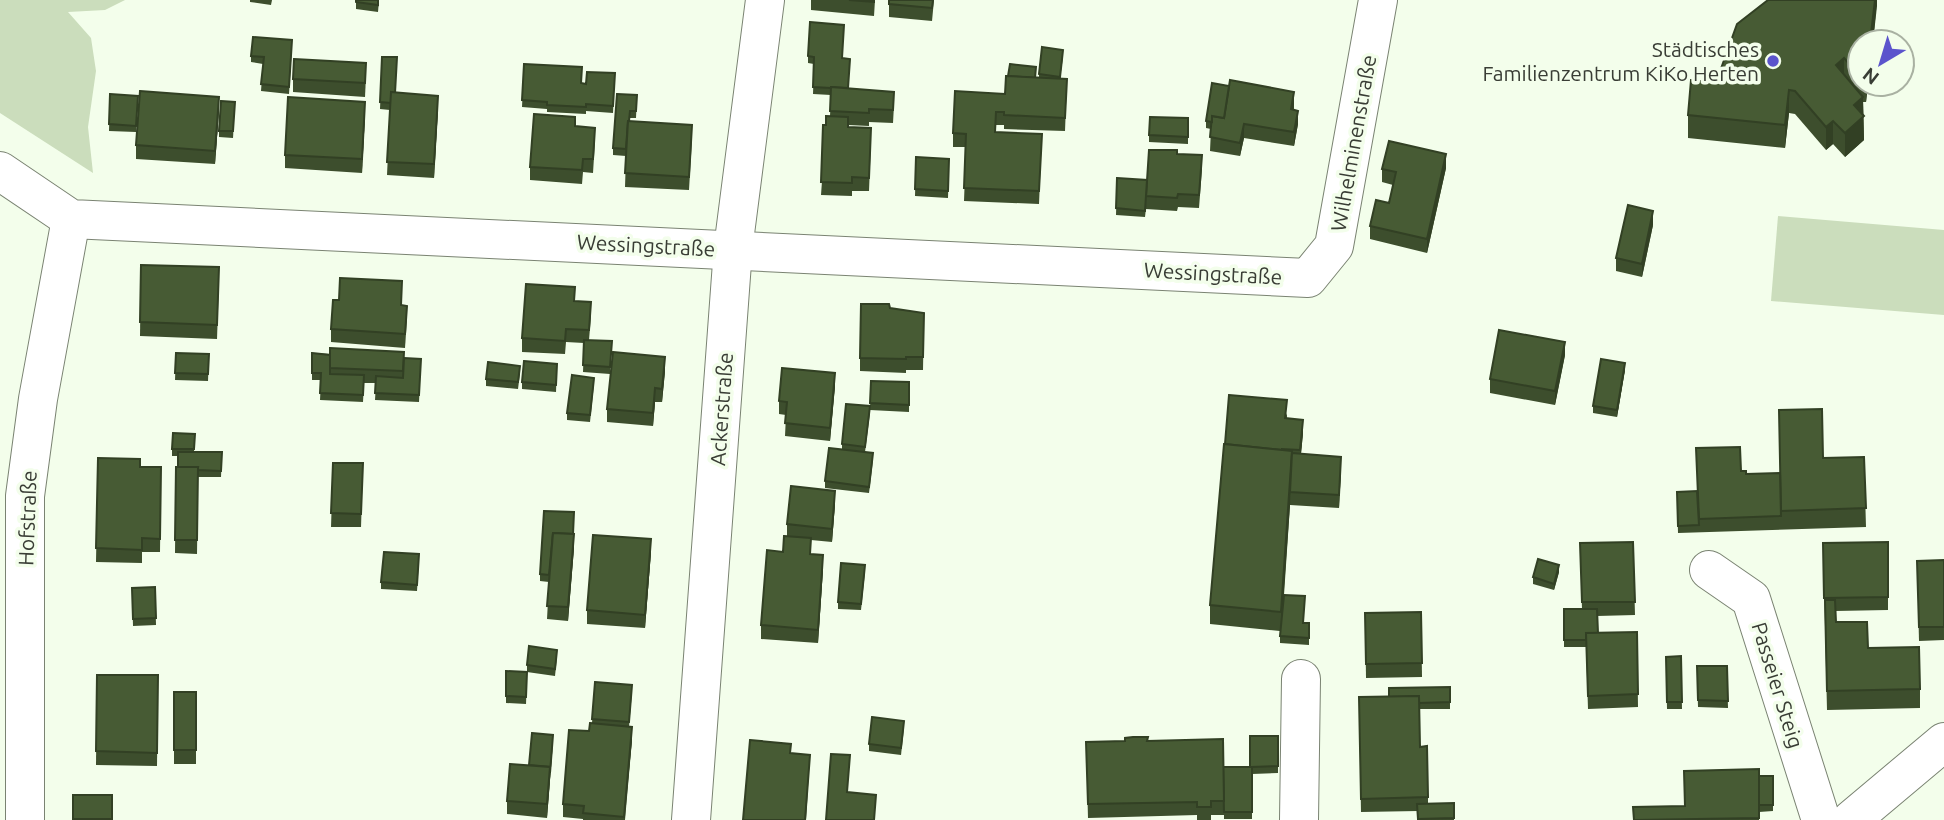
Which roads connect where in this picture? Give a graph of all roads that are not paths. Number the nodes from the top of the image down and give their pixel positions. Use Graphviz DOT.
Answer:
graph roads {
  1 [pos="765,0"];
  2 [pos="1378,0"];
  3 [pos="0,171"];
  4 [pos="71,219"];
  5 [pos="733,249"];
  6 [pos="1308,278"];
  7 [pos="1709,570"];
  8 [pos="1301,679"];
  9 [pos="1944,742"];
  10 [pos="25,820"];
  11 [pos="691,820"];
  12 [pos="1299,820"];
  13 [pos="1821,820"];
  14 [pos="1852,820"];
  1 -- 5 [label="street, Ackerstraße"];
  2 -- 6 [label="street, Wilhelminenstraße"];
  3 -- 4 [label="street"];
  4 -- 5 [label="street, Wessingstraße"];
  4 -- 10 [label="street, Hofstraße"];
  5 -- 6 [label="street, Wessingstraße"];
  5 -- 11 [label="street, Ackerstraße"];
  7 -- 13 [label="street, Passeier Steig"];
  8 -- 12 [label="street"];
  9 -- 14 [label="street"];
}
